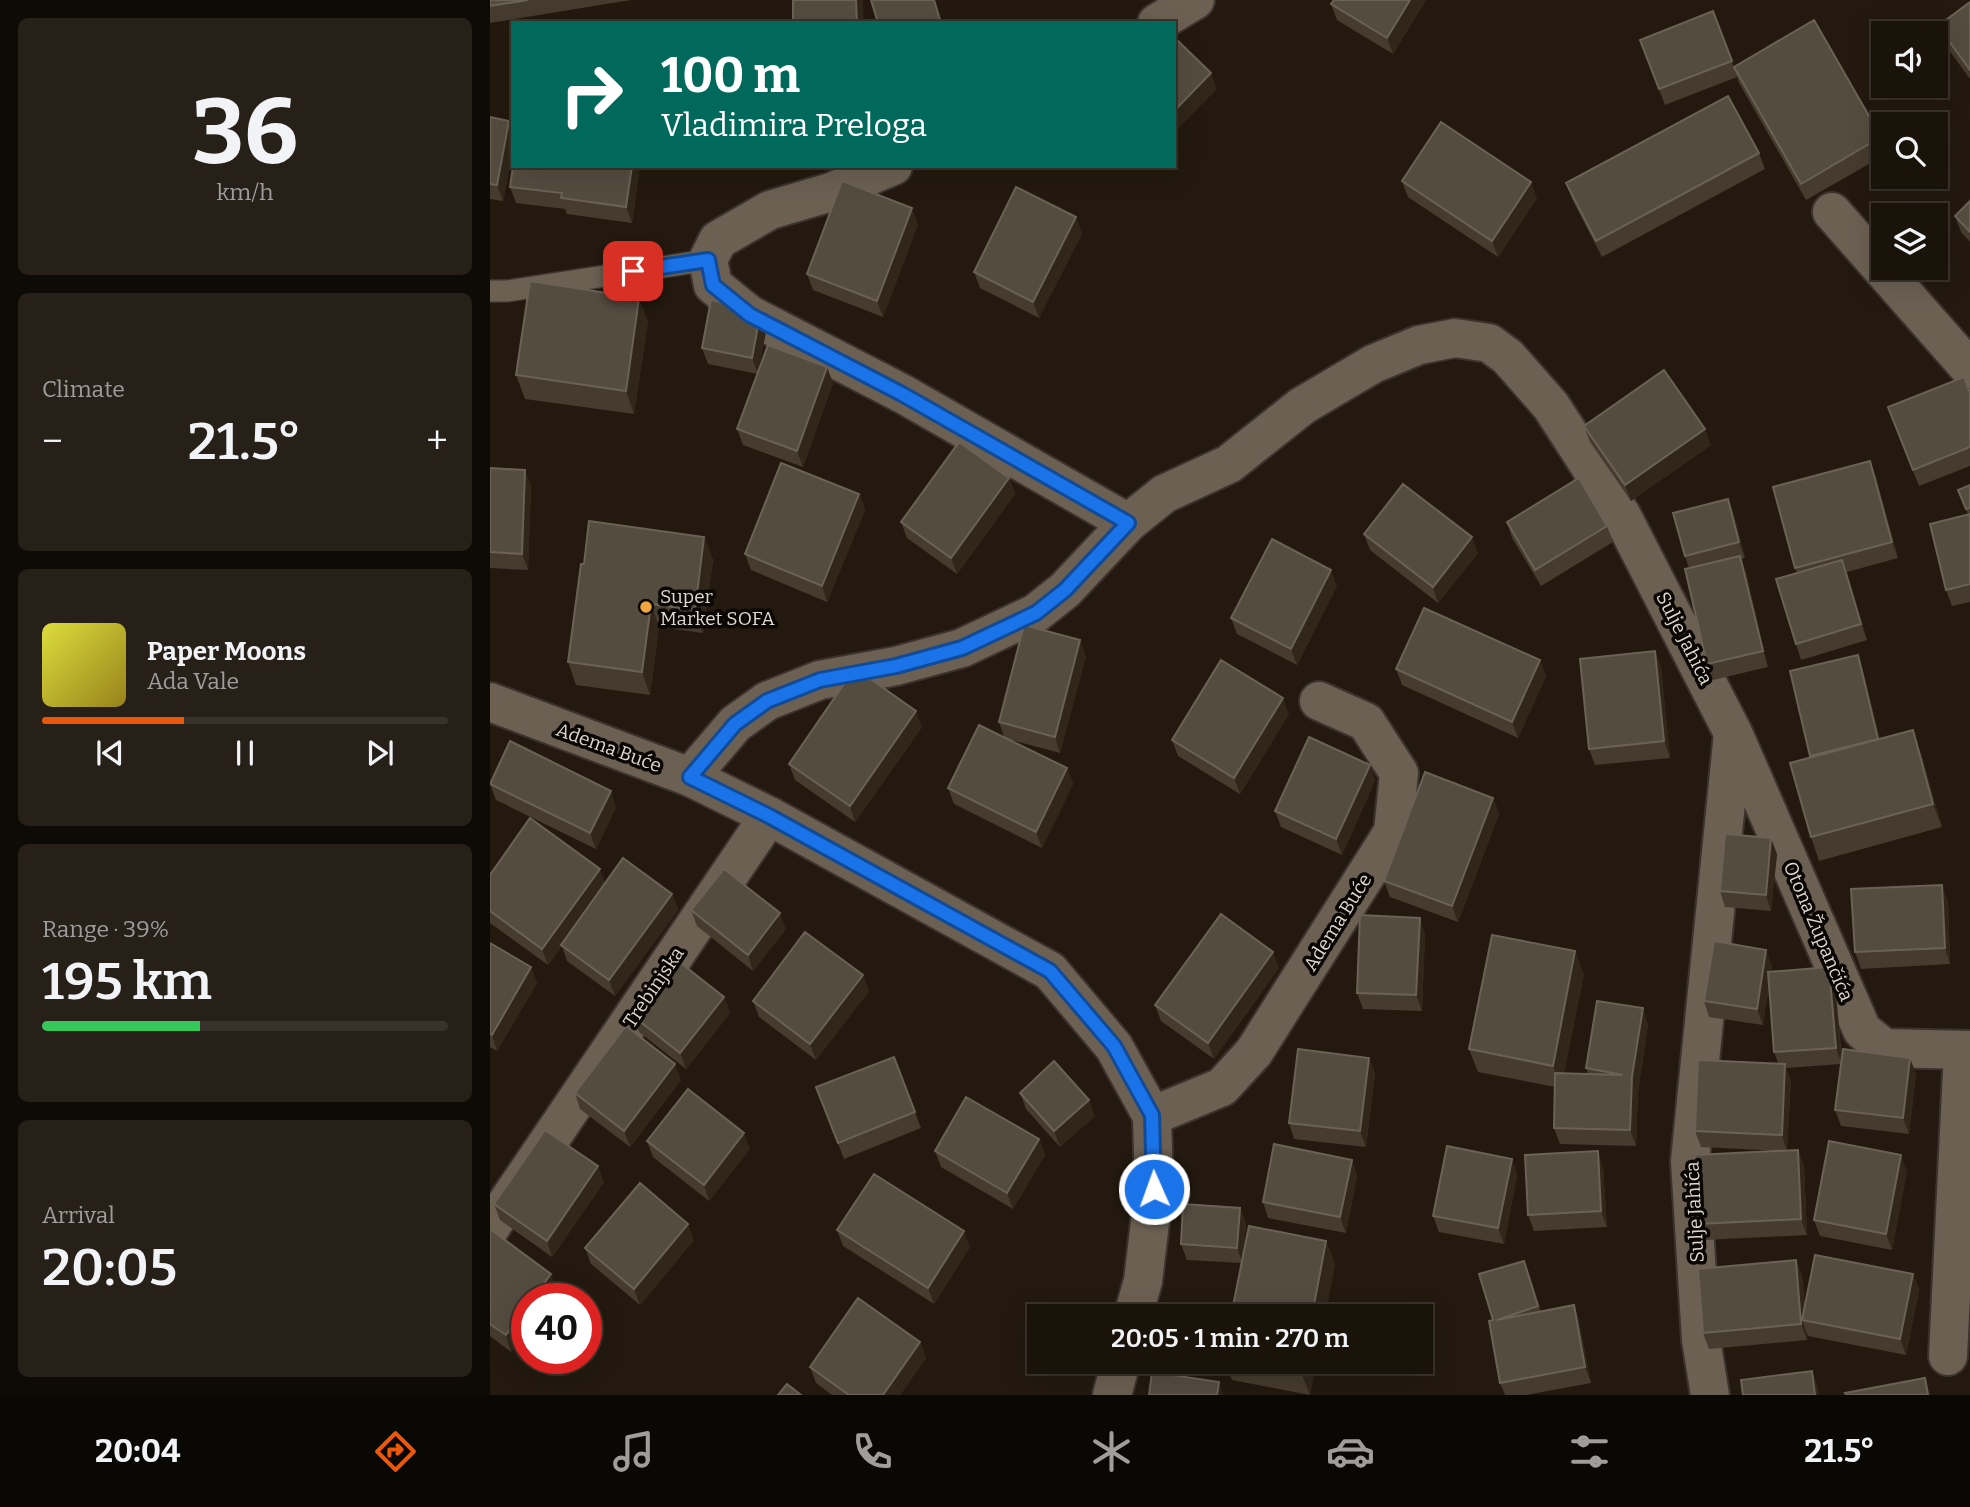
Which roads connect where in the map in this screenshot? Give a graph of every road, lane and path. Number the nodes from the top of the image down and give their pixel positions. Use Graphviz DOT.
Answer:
graph roads {
  1 [pos="1195,0"];
  2 [pos="1160,21"];
  3 [pos="888,168"];
  4 [pos="1832,212"];
  5 [pos="708,260"];
  6 [pos="490,291"];
  7 [pos="1970,369"];
  8 [pos="1128,523"];
  9 [pos="1319,701"];
  10 [pos="490,702"];
  11 [pos="1733,733"];
  12 [pos="690,777"];
  13 [pos="769,816"];
  14 [pos="1966,1050"];
  15 [pos="1152,1115"];
  16 [pos="490,1228"];
  17 [pos="1136,1304"];
  18 [pos="1948,1356"];
  19 [pos="1118,1374"];
  20 [pos="1112,1395"];
  21 [pos="1710,1395"];
  1 -- 2 [label="street"];
  3 -- 5 [label="street"];
  4 -- 7 [label="street"];
  5 -- 6 [label="lane"];
  5 -- 8 [label="street"];
  8 -- 11 [label="street, Sulje Jahića"];
  8 -- 12 [label="street, Sulje Jahića"];
  9 -- 15 [label="street, Adema Buće"];
  10 -- 12 [label="street, Adema Buće"];
  11 -- 14 [label="street, Otona Župančića"];
  11 -- 21 [label="street, Sulje Jahića"];
  12 -- 13 [label="street, Adema Buće"];
  13 -- 15 [label="street, Adema Buće"];
  13 -- 16 [label="street, Trebinjska"];
  14 -- 18 [label="street, Otona Župančića"];
  15 -- 17 [label="street, Adema Buće"];
  19 -- 20 [label="street"];
}
